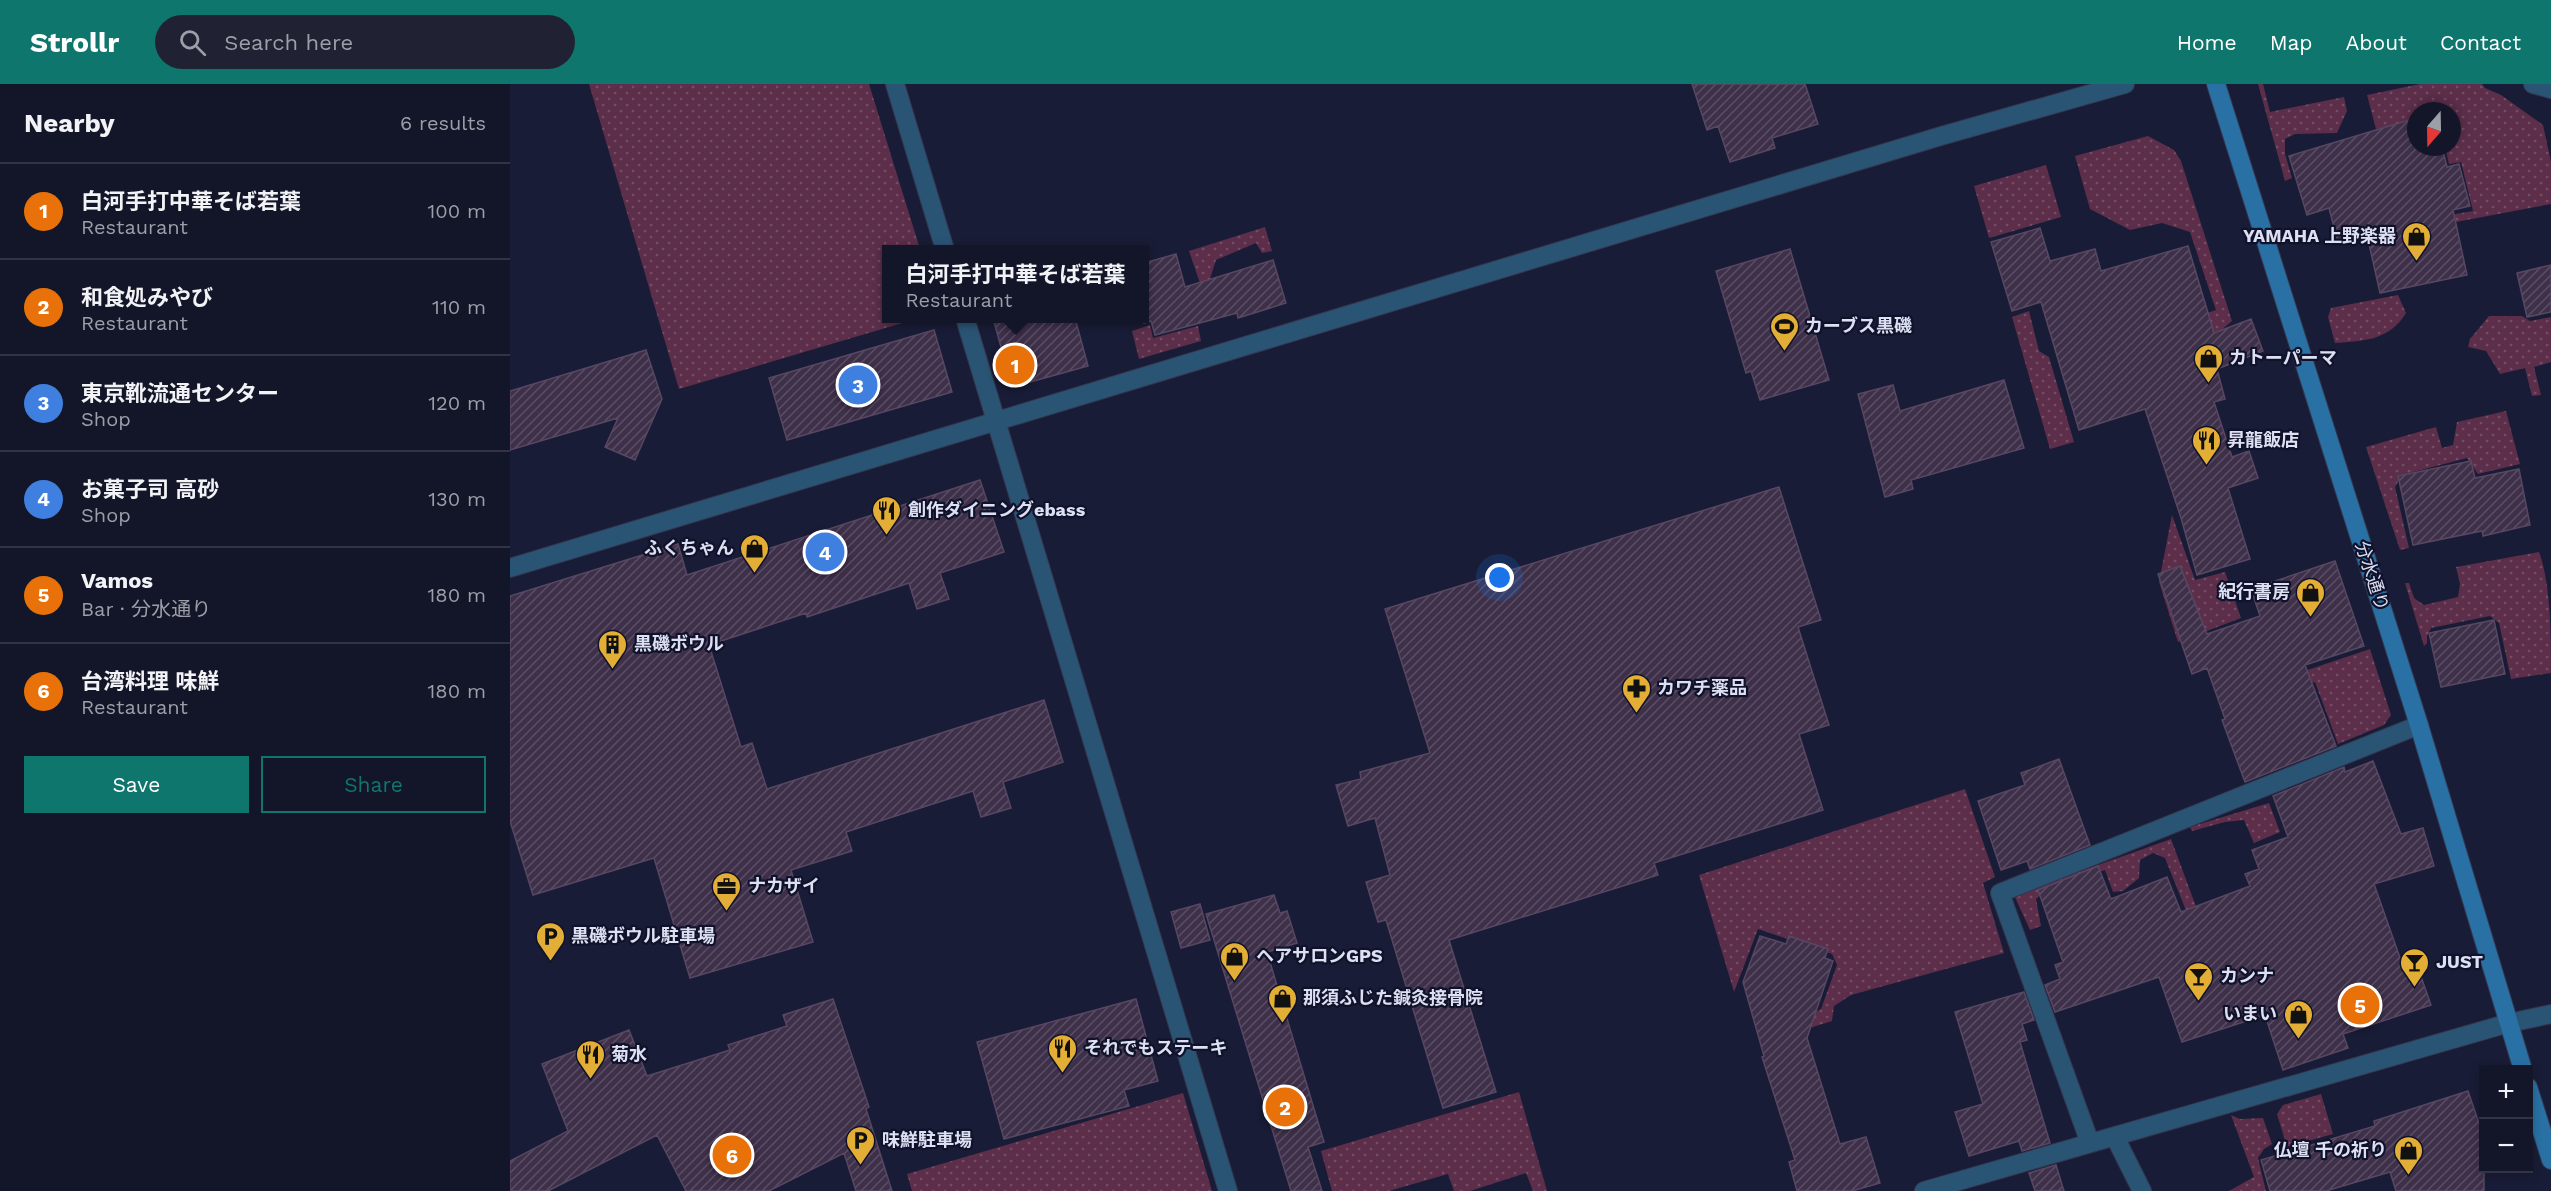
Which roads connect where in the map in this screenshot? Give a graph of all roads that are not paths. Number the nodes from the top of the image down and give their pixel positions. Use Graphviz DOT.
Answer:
graph roads {
  1 [pos="895,84"];
  2 [pos="2125,84"];
  3 [pos="2216,84"];
  4 [pos="2533,84"];
  5 [pos="2551,89"];
  6 [pos="944,245"];
  7 [pos="966,323"];
  8 [pos="996,422"];
  9 [pos="510,568"];
  10 [pos="2419,725"];
  11 [pos="2551,1014"];
  12 [pos="2509,1023"];
  13 [pos="2522,1065"];
  14 [pos="2533,1100"];
  15 [pos="2115,1137"];
  16 [pos="2090,1143"];
  17 [pos="2551,1160"];
  18 [pos="1228,1191"];
  19 [pos="1924,1191"];
  20 [pos="2142,1191"];
  1 -- 6 [label="street"];
  2 -- 8 [label="street"];
  3 -- 10 [label="street, 分水通り"];
  4 -- 5 [label="street"];
  7 -- 8 [label="street"];
  8 -- 9 [label="street"];
  8 -- 18 [label="street"];
  10 -- 12 [label="street, 分水通り"];
  10 -- 16 [label="street"];
  11 -- 12 [label="street"];
  12 -- 13 [label="street, 分水通り"];
  12 -- 15 [label="street"];
  14 -- 17 [label="street"];
  15 -- 16 [label="street"];
  15 -- 20 [label="street"];
  16 -- 19 [label="street"];
}
